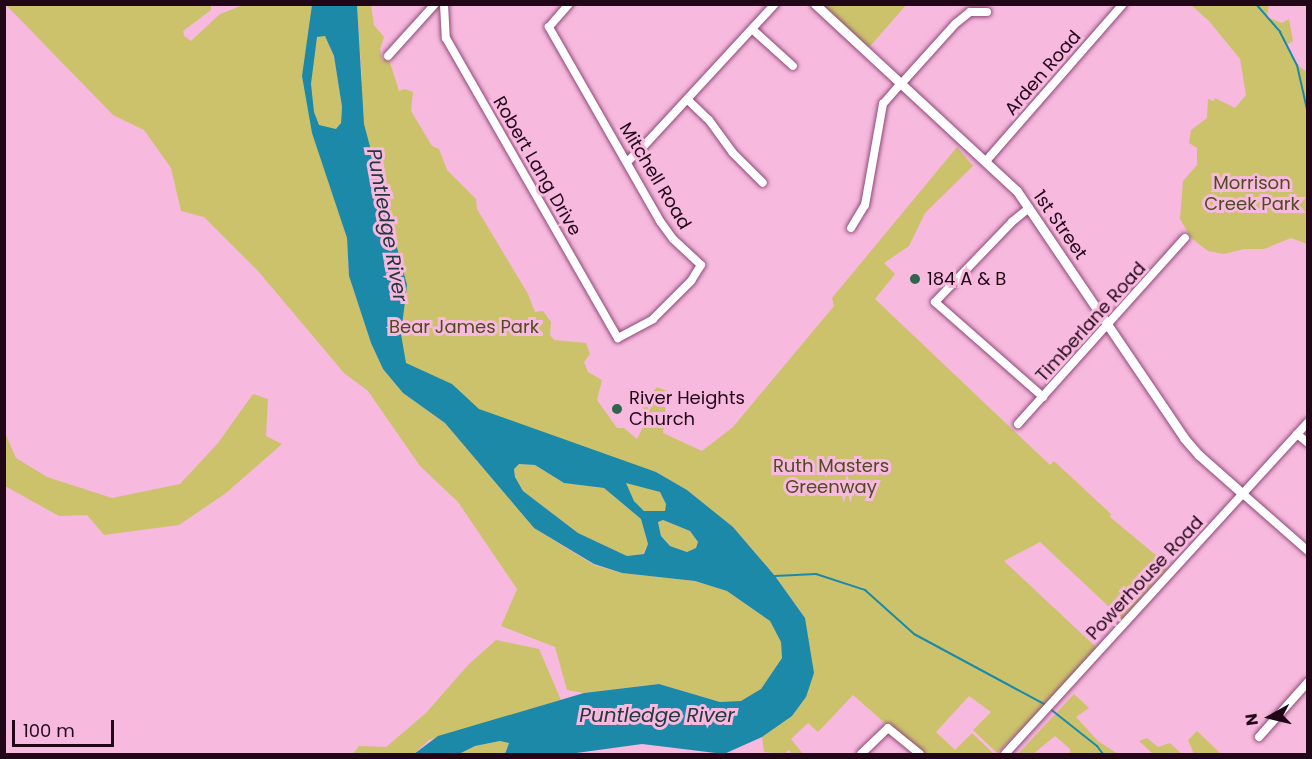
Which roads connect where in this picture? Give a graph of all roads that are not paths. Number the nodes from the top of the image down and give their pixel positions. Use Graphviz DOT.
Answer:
graph roads {
  1 [pos="435,4"];
  2 [pos="444,4"];
  3 [pos="569,4"];
  4 [pos="775,4"];
  5 [pos="815,4"];
  6 [pos="1123,4"];
  7 [pos="987,12"];
  8 [pos="752,29"];
  9 [pos="388,56"];
  10 [pos="793,66"];
  11 [pos="901,84"];
  12 [pos="688,100"];
  13 [pos="986,161"];
  14 [pos="627,162"];
  15 [pos="763,183"];
  16 [pos="1029,208"];
  17 [pos="851,228"];
  18 [pos="1185,238"];
  19 [pos="1109,326"];
  20 [pos="618,338"];
  21 [pos="1043,397"];
  22 [pos="1308,422"];
  23 [pos="1018,424"];
  24 [pos="1297,434"];
  25 [pos="1308,443"];
  26 [pos="1243,494"];
  27 [pos="1308,550"];
  28 [pos="1308,682"];
  29 [pos="1259,737"];
  30 [pos="861,754"];
  31 [pos="920,754"];
  32 [pos="1005,754"];
  1 -- 9 [label="street"];
  2 -- 20 [label="street, Robert Lang Drive"];
  3 -- 14 [label="street, Mitchell Road"];
  4 -- 8 [label="street"];
  5 -- 11 [label="street, 1st Street"];
  6 -- 13 [label="street, Arden Road"];
  7 -- 11 [label="street"];
  8 -- 10 [label="street"];
  8 -- 12 [label="street"];
  11 -- 13 [label="street, 1st Street"];
  11 -- 17 [label="street"];
  12 -- 14 [label="street"];
  12 -- 15 [label="street"];
  13 -- 16 [label="street, 1st Street"];
  14 -- 20 [label="street, Mitchell Road"];
  16 -- 19 [label="street, 1st Street"];
  16 -- 21 [label="street"];
  18 -- 19 [label="street, Timberlane Road"];
  19 -- 21 [label="street, Timberlane Road"];
  19 -- 26 [label="street, 1st Street"];
  21 -- 23 [label="street, Timberlane Road"];
  22 -- 24 [label="street, Powerhouse Road"];
  24 -- 25 [label="street"];
  24 -- 26 [label="street, Powerhouse Road"];
  26 -- 27 [label="street"];
  26 -- 32 [label="street, Powerhouse Road"];
  28 -- 29 [label="street"];
  30 -- 31 [label="street"];
}
